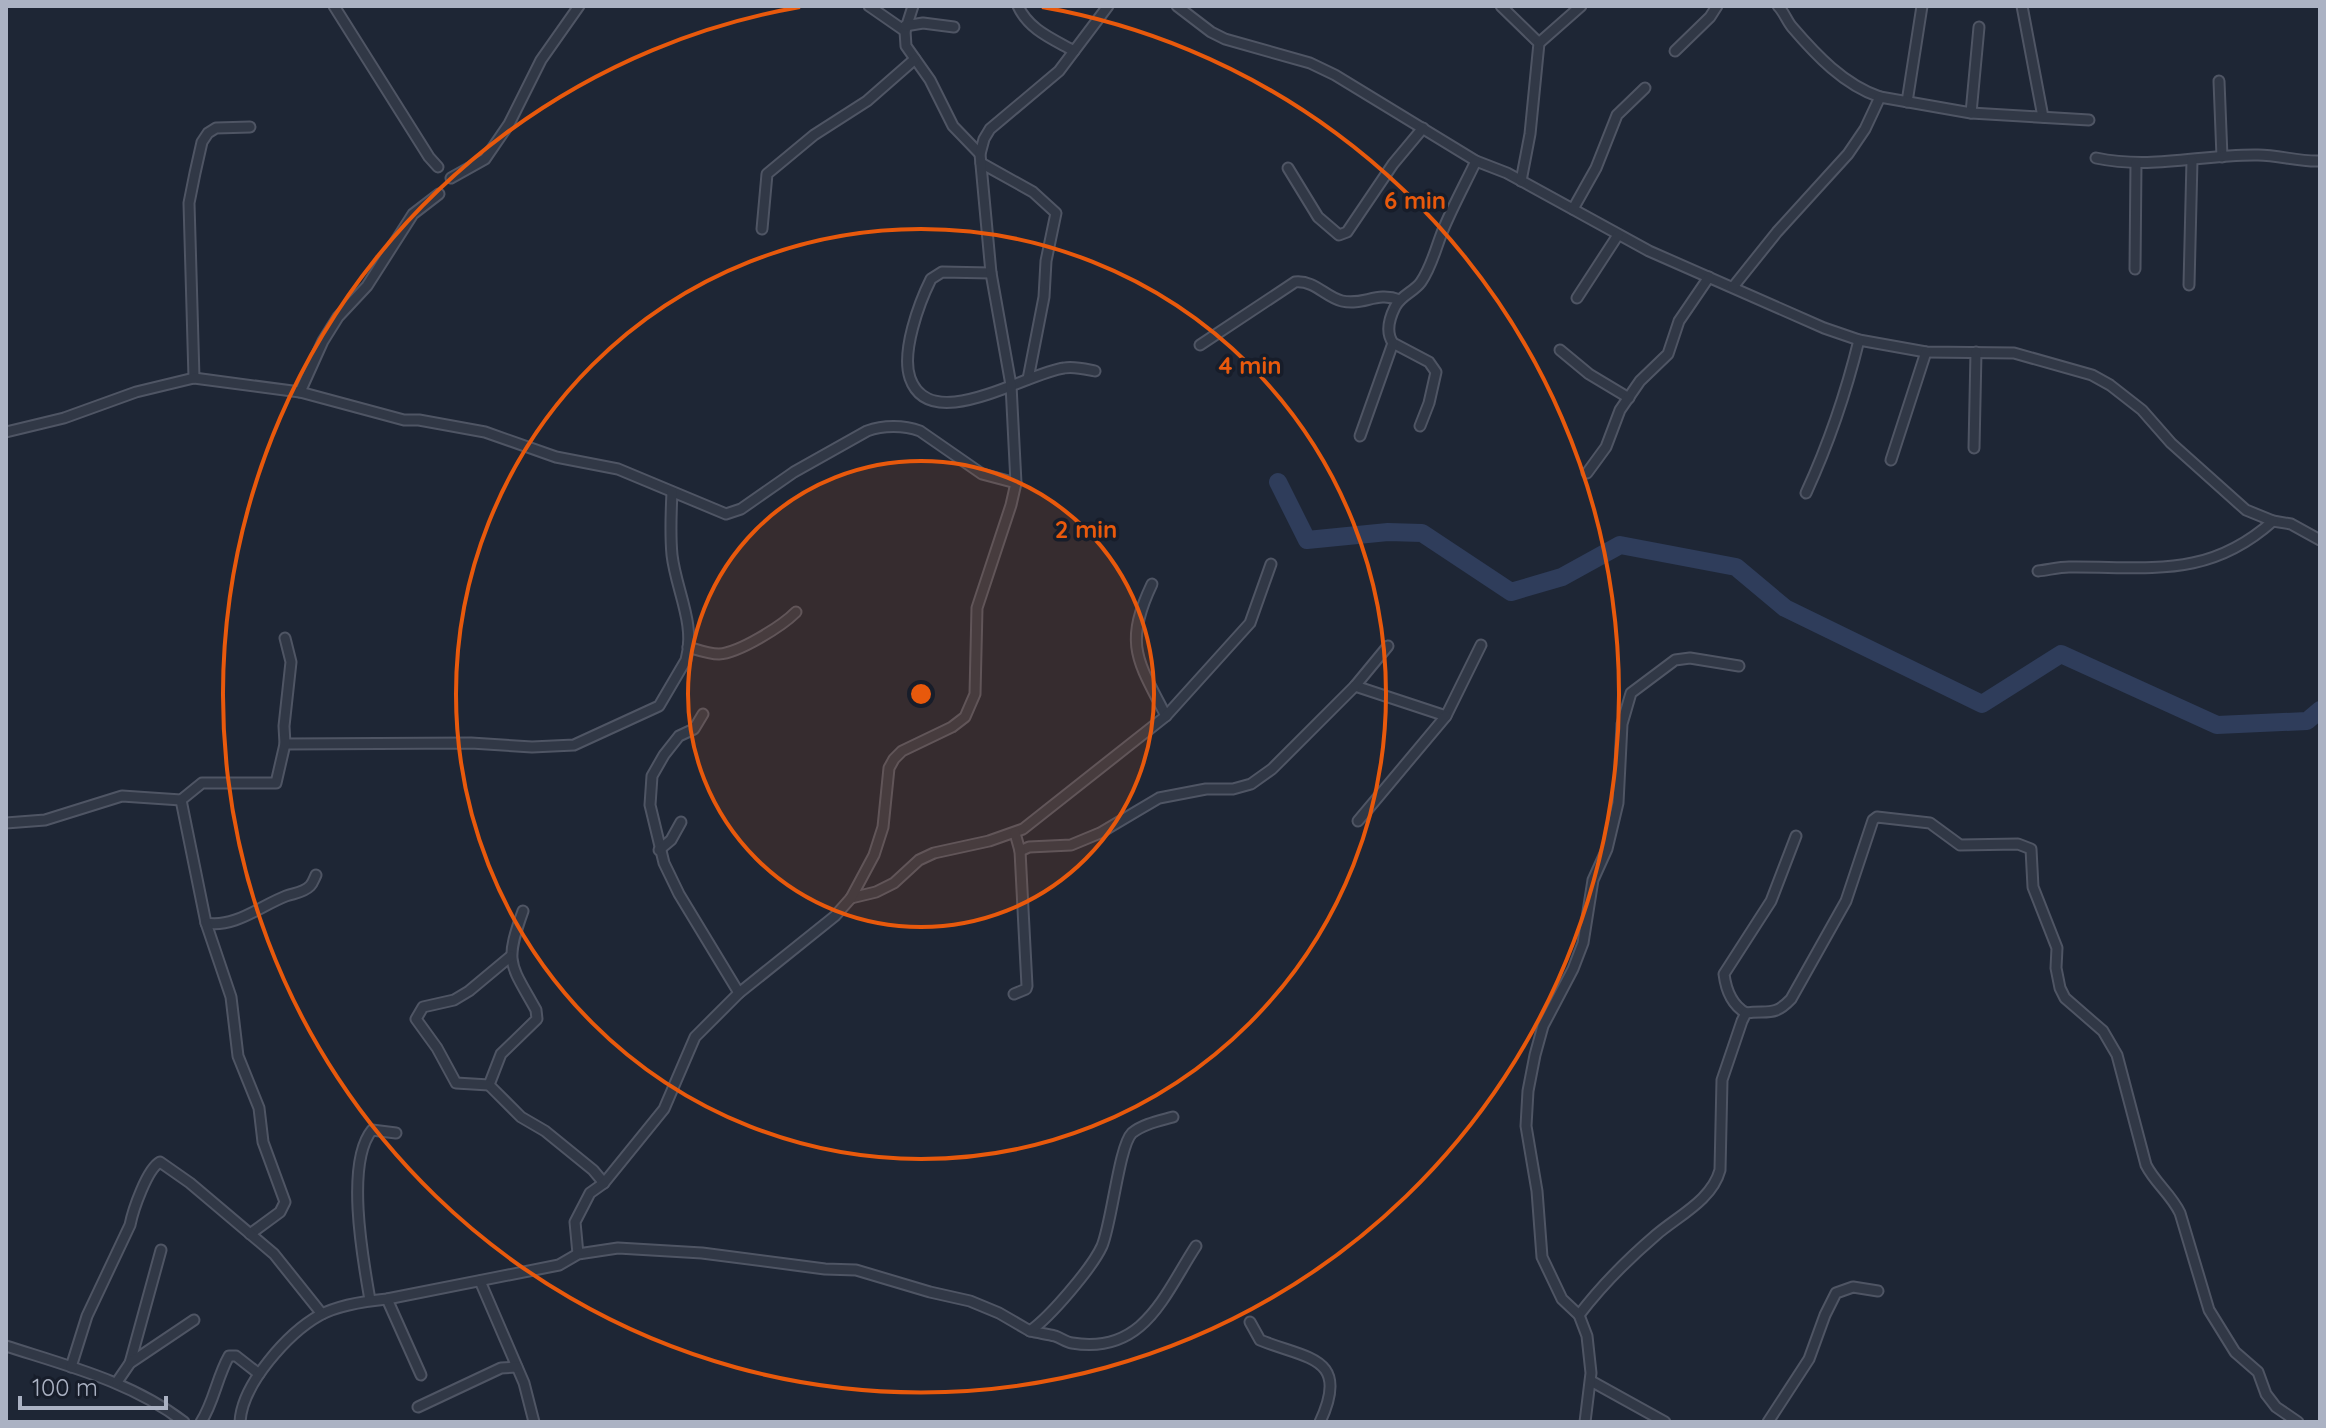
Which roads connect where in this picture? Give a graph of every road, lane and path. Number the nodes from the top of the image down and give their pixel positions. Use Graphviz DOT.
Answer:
graph roads {
  1 [pos="334,6"];
  2 [pos="579,6"];
  3 [pos="869,6"];
  4 [pos="913,6"];
  5 [pos="1018,6"];
  6 [pos="1108,6"];
  7 [pos="1177,6"];
  8 [pos="1501,6"];
  9 [pos="1581,6"];
  10 [pos="1717,6"];
  11 [pos="1778,6"];
  12 [pos="1922,6"];
  13 [pos="2022,6"];
  14 [pos="954,27"];
  15 [pos="1979,27"];
  16 [pos="905,29"];
  17 [pos="1539,43"];
  18 [pos="1074,51"];
  19 [pos="1675,51"];
  20 [pos="915,59"];
  21 [pos="2219,81"];
  22 [pos="1645,88"];
  23 [pos="1880,97"];
  24 [pos="1907,102"];
  25 [pos="1971,113"];
  26 [pos="2043,117"];
  27 [pos="2089,120"];
  28 [pos="250,127"];
  29 [pos="1423,128"];
  30 [pos="2222,157"];
  31 [pos="980,158"];
  32 [pos="2096,158"];
  33 [pos="2192,160"];
  34 [pos="1476,161"];
  35 [pos="2320,161"];
  36 [pos="2136,163"];
  37 [pos="438,167"];
  38 [pos="1288,168"];
  39 [pos="451,178"];
  40 [pos="1521,181"];
  41 [pos="439,194"];
  42 [pos="1573,209"];
  43 [pos="762,229"];
  44 [pos="1618,235"];
  45 [pos="2135,269"];
  46 [pos="991,273"];
  47 [pos="1709,277"];
  48 [pos="2189,285"];
  49 [pos="1733,287"];
  50 [pos="1577,298"];
  51 [pos="1400,300"];
  52 [pos="1859,340"];
  53 [pos="1393,343"];
  54 [pos="1200,345"];
  55 [pos="1560,350"];
  56 [pos="1926,352"];
  57 [pos="1976,352"];
  58 [pos="1095,371"];
  59 [pos="194,378"];
  60 [pos="1028,379"];
  61 [pos="1011,385"];
  62 [pos="300,392"];
  63 [pos="1629,398"];
  64 [pos="1420,426"];
  65 [pos="6,432"];
  66 [pos="1360,436"];
  67 [pos="1974,448"];
  68 [pos="1891,460"];
  69 [pos="1587,473"];
  70 [pos="1016,483"];
  71 [pos="672,492"];
  72 [pos="1806,493"];
  73 [pos="2273,521"];
  74 [pos="2320,540"];
  75 [pos="1271,564"];
  76 [pos="2038,571"];
  77 [pos="1152,584"];
  78 [pos="796,612"];
  79 [pos="285,638"];
  80 [pos="1481,645"];
  81 [pos="1388,646"];
  82 [pos="688,647"];
  83 [pos="1739,666"];
  84 [pos="1355,686"];
  85 [pos="703,714"];
  86 [pos="1166,716"];
  87 [pos="1446,716"];
  88 [pos="285,744"];
  89 [pos="181,800"];
  90 [pos="1358,821"];
  91 [pos="681,822"];
  92 [pos="6,823"];
  93 [pos="1015,833"];
  94 [pos="1796,836"];
  95 [pos="659,850"];
  96 [pos="1020,851"];
  97 [pos="316,875"];
  98 [pos="851,898"];
  99 [pos="523,911"];
  100 [pos="206,923"];
  101 [pos="511,956"];
  102 [pos="739,993"];
  103 [pos="1014,994"];
  104 [pos="1746,1013"];
  105 [pos="489,1085"];
  106 [pos="1173,1117"];
  107 [pos="396,1133"];
  108 [pos="604,1183"];
  109 [pos="250,1234"];
  110 [pos="1196,1246"];
  111 [pos="161,1250"];
  112 [pos="578,1254"];
  113 [pos="480,1281"];
  114 [pos="1878,1291"];
  115 [pos="387,1299"];
  116 [pos="370,1300"];
  117 [pos="322,1314"];
  118 [pos="1579,1315"];
  119 [pos="194,1320"];
  120 [pos="1250,1322"];
  121 [pos="1030,1331"];
  122 [pos="6,1346"];
  123 [pos="130,1363"];
  124 [pos="71,1367"];
  125 [pos="517,1367"];
  126 [pos="259,1374"];
  127 [pos="421,1375"];
  128 [pos="1591,1381"];
  129 [pos="117,1382"];
  130 [pos="418,1407"];
  131 [pos="184,1422"];
  132 [pos="201,1422"];
  133 [pos="240,1422"];
  134 [pos="534,1422"];
  135 [pos="1320,1422"];
  136 [pos="1585,1422"];
  137 [pos="1665,1422"];
  138 [pos="1768,1422"];
  139 [pos="2298,1422"];
  1 -- 37 [label="street"];
  2 -- 39 [label="street"];
  3 -- 16 [label="street"];
  4 -- 16 [label="street"];
  5 -- 18 [label="street"];
  6 -- 18 [label="street"];
  7 -- 29 [label="street"];
  8 -- 17 [label="street"];
  9 -- 17 [label="street"];
  10 -- 19 [label="street"];
  11 -- 23 [label="street"];
  12 -- 24 [label="street"];
  13 -- 26 [label="street"];
  14 -- 16 [label="street"];
  15 -- 25 [label="street"];
  16 -- 20 [label="street"];
  17 -- 40 [label="street"];
  18 -- 31 [label="street"];
  20 -- 31 [label="street"];
  20 -- 43 [label="street"];
  21 -- 30 [label="street"];
  22 -- 42 [label="street"];
  23 -- 24 [label="street"];
  23 -- 49 [label="street"];
  24 -- 25 [label="street"];
  25 -- 26 [label="street"];
  26 -- 27 [label="street"];
  28 -- 59 [label="street"];
  29 -- 34 [label="street"];
  29 -- 38 [label="street"];
  30 -- 33 [label="street"];
  30 -- 35 [label="street"];
  31 -- 46 [label="street"];
  31 -- 60 [label="street"];
  32 -- 36 [label="street"];
  33 -- 36 [label="street"];
  33 -- 48 [label="street"];
  34 -- 40 [label="street"];
  34 -- 51 [label="street"];
  36 -- 45 [label="street"];
  40 -- 42 [label="street"];
  41 -- 62 [label="street"];
  42 -- 44 [label="street"];
  44 -- 47 [label="street"];
  44 -- 50 [label="street"];
  46 -- 61 [label="street"];
  46 -- 61 [label="street"];
  47 -- 49 [label="street"];
  47 -- 63 [label="street"];
  49 -- 52 [label="street"];
  51 -- 53 [label="street"];
  51 -- 54 [label="street"];
  52 -- 56 [label="street"];
  52 -- 72 [label="street"];
  53 -- 64 [label="street"];
  53 -- 66 [label="street"];
  55 -- 63 [label="street"];
  56 -- 57 [label="street"];
  56 -- 68 [label="street"];
  57 -- 67 [label="street"];
  57 -- 73 [label="street"];
  58 -- 60 [label="street"];
  59 -- 62 [label="street"];
  59 -- 65 [label="street"];
  60 -- 61 [label="street"];
  61 -- 70 [label="street"];
  62 -- 71 [label="street"];
  63 -- 69 [label="street"];
  70 -- 71 [label="street"];
  70 -- 98 [label="street"];
  71 -- 82 [label="street"];
  73 -- 74 [label="street"];
  73 -- 76 [label="street"];
  75 -- 86 [label="street"];
  77 -- 86 [label="street"];
  78 -- 82 [label="street"];
  79 -- 88 [label="street"];
  80 -- 87 [label="street"];
  81 -- 84 [label="street"];
  82 -- 88 [label="street"];
  83 -- 118 [label="street"];
  84 -- 87 [label="street"];
  84 -- 96 [label="street"];
  85 -- 95 [label="street"];
  86 -- 93 [label="street"];
  87 -- 90 [label="street"];
  88 -- 89 [label="street"];
  89 -- 92 [label="street"];
  89 -- 100 [label="street"];
  91 -- 95 [label="street"];
  93 -- 96 [label="street"];
  93 -- 98 [label="street"];
  94 -- 104 [label="street"];
  95 -- 102 [label="street"];
  96 -- 103 [label="street"];
  97 -- 100 [label="street"];
  98 -- 102 [label="street"];
  99 -- 101 [label="street"];
  100 -- 109 [label="street"];
  101 -- 105 [label="street"];
  101 -- 105 [label="street"];
  102 -- 108 [label="street"];
  104 -- 118 [label="street"];
  104 -- 139 [label="street"];
  105 -- 108 [label="street"];
  106 -- 121 [label="street"];
  107 -- 116 [label="street"];
  108 -- 112 [label="street"];
  109 -- 117 [label="street"];
  109 -- 124 [label="street"];
  110 -- 121 [label="street"];
  111 -- 123 [label="street"];
  112 -- 113 [label="street"];
  112 -- 121 [label="street"];
  113 -- 115 [label="street"];
  113 -- 125 [label="street"];
  114 -- 138 [label="street"];
  115 -- 116 [label="street"];
  115 -- 127 [label="street"];
  116 -- 117 [label="street"];
  117 -- 126 [label="street"];
  118 -- 128 [label="street"];
  119 -- 123 [label="street"];
  120 -- 135 [label="street"];
  122 -- 124 [label="street"];
  123 -- 129 [label="street"];
  124 -- 129 [label="street"];
  125 -- 130 [label="street"];
  125 -- 134 [label="street"];
  126 -- 132 [label="street"];
  126 -- 133 [label="street"];
  128 -- 136 [label="street"];
  128 -- 137 [label="street"];
  129 -- 131 [label="street"];
}
